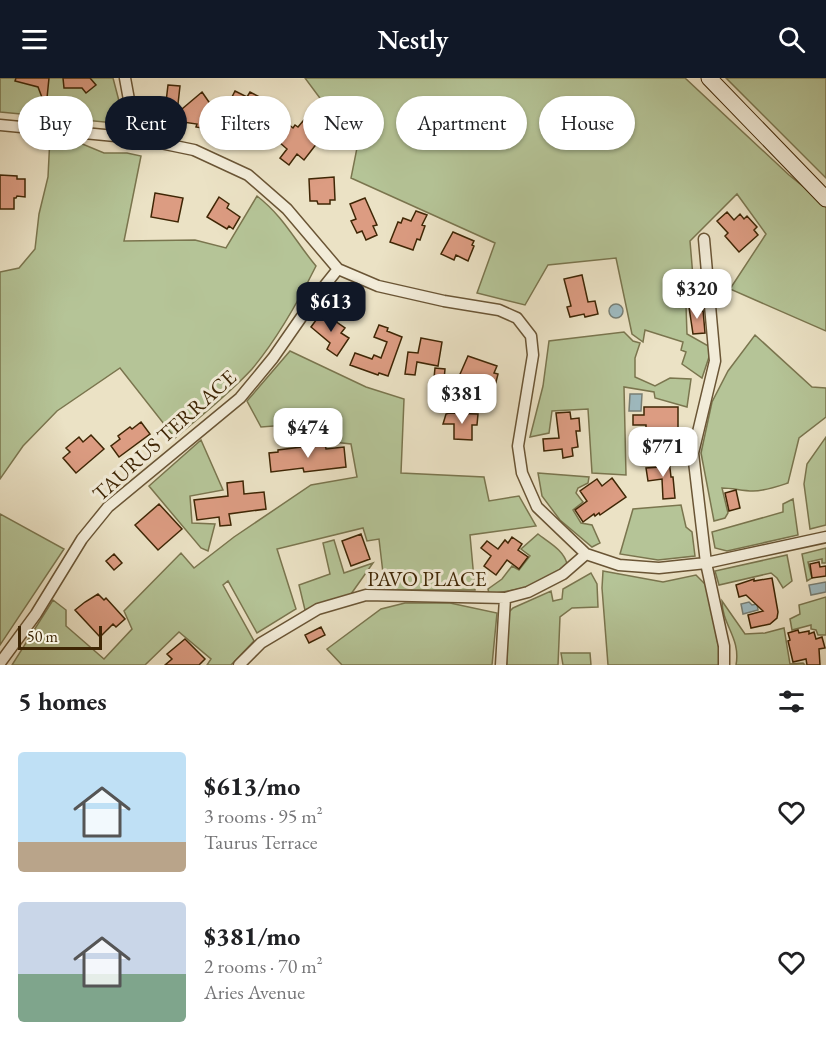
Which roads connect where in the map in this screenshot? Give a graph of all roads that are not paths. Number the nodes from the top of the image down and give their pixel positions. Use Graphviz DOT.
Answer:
graph roads {
  1 [pos="125,78"];
  2 [pos="709,78"];
  3 [pos="128,96"];
  4 [pos="0,125"];
  5 [pos="105,135"];
  6 [pos="187,149"];
  7 [pos="826,199"];
  8 [pos="704,239"];
  9 [pos="338,269"];
  10 [pos="826,537"];
  11 [pos="586,554"];
  12 [pos="706,563"];
  13 [pos="504,598"];
  14 [pos="0,663"];
  15 [pos="239,665"];
  16 [pos="501,665"];
  17 [pos="724,665"];
  1 -- 3 [label="street"];
  2 -- 7 [label="main road"];
  4 -- 5 [label="street"];
  6 -- 9 [label="street"];
  8 -- 12 [label="street"];
  9 -- 11 [label="street"];
  9 -- 14 [label="street, TAURUS TERRACE"];
  10 -- 12 [label="street"];
  11 -- 12 [label="street"];
  11 -- 13 [label="street, PAVO PLACE"];
  12 -- 17 [label="street"];
  13 -- 15 [label="street, PAVO PLACE"];
  13 -- 16 [label="street"];
}
